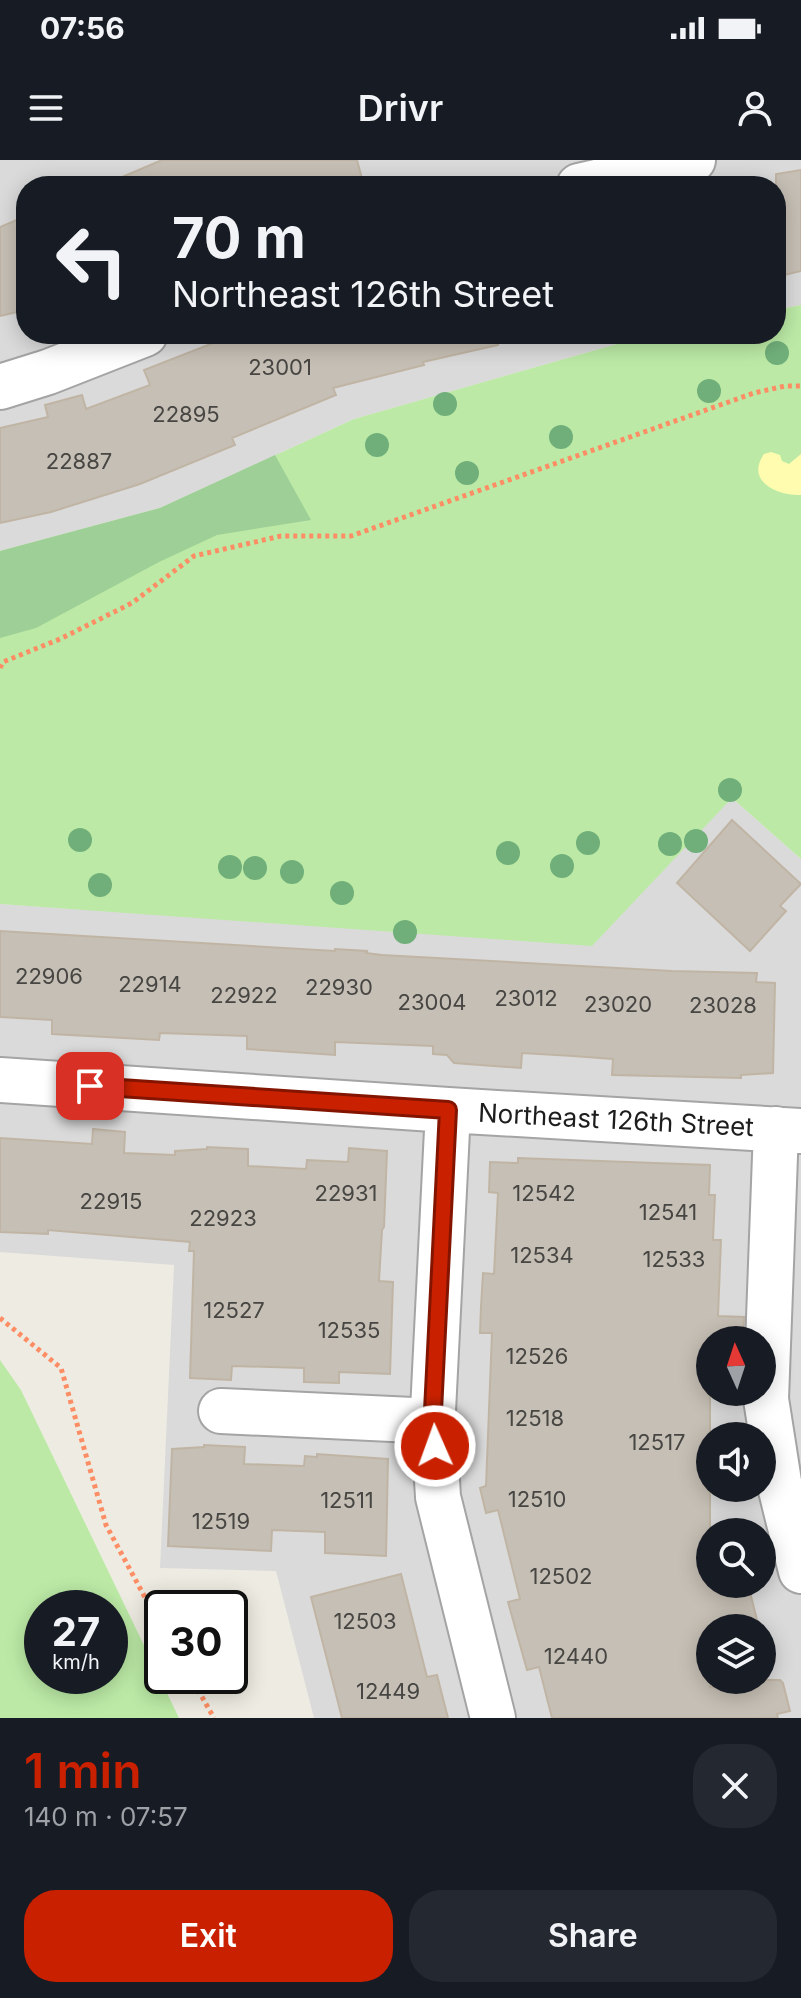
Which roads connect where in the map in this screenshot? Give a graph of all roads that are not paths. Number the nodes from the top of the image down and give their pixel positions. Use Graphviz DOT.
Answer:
graph roads {
  1 [pos="693,160"];
  2 [pos="623,176"];
  3 [pos="119,344"];
  4 [pos="0,387"];
  5 [pos="0,1080"];
  6 [pos="448,1110"];
  7 [pos="788,1130"];
  8 [pos="221,1411"];
  9 [pos="434,1421"];
  10 [pos="801,1571"];
  11 [pos="493,1718"];
  1 -- 2 [label="street"];
  3 -- 4 [label="street"];
  5 -- 6 [label="street, Northeast 126th Street"];
  6 -- 7 [label="street, Northeast 126th Street"];
  6 -- 9 [label="street"];
  7 -- 10 [label="street"];
  8 -- 9 [label="street"];
  9 -- 11 [label="street"];
}
